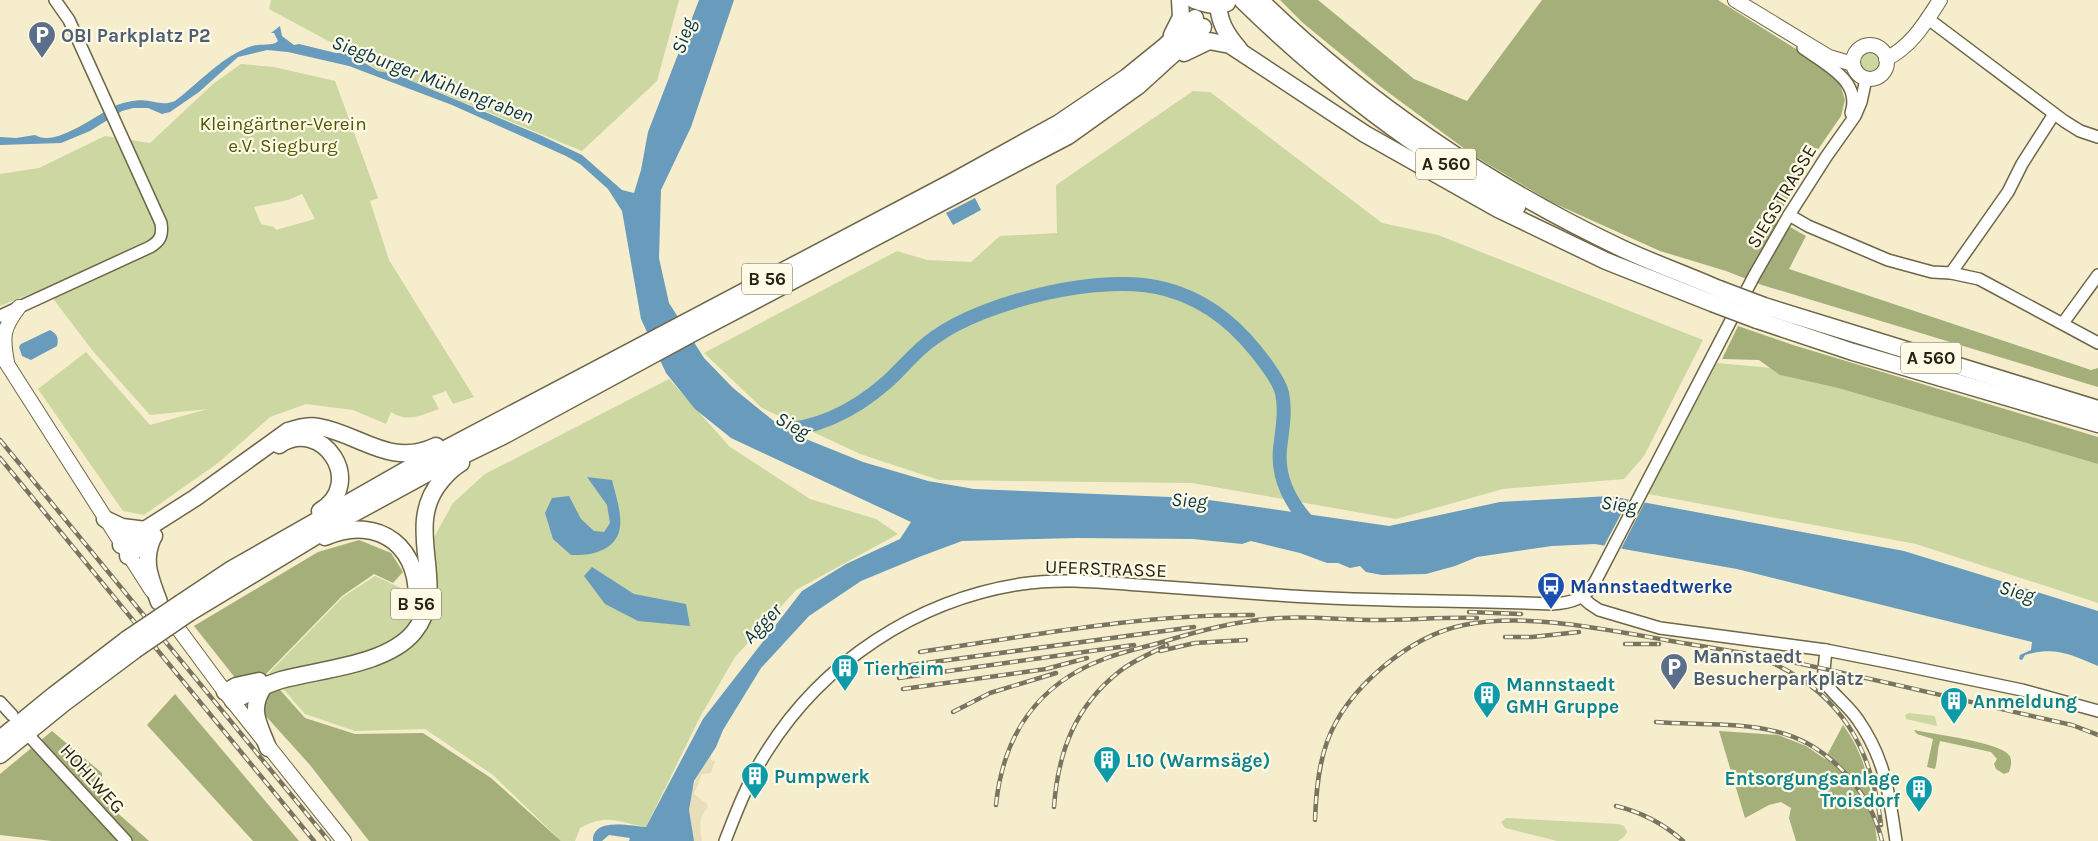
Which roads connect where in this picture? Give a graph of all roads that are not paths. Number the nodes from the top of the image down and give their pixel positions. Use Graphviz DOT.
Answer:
graph roads {
  1 [pos="55,0"];
  2 [pos="1180,0"];
  3 [pos="1735,0"];
  4 [pos="1940,0"];
  5 [pos="1219,3"];
  6 [pos="1259,4"];
  7 [pos="1927,18"];
  8 [pos="1199,22"];
  9 [pos="1786,32"];
  10 [pos="1241,51"];
  11 [pos="1165,55"];
  12 [pos="1886,59"];
  13 [pos="1853,64"];
  14 [pos="1866,79"];
  15 [pos="2054,114"];
  16 [pos="1846,129"];
  17 [pos="2098,137"];
  18 [pos="1788,215"];
  19 [pos="1951,273"];
  20 [pos="2098,274"];
  21 [pos="1661,282"];
  22 [pos="1716,296"];
  23 [pos="19,307"];
  24 [pos="1760,313"];
  25 [pos="0,316"];
  26 [pos="2063,323"];
  27 [pos="2098,343"];
  28 [pos="3,358"];
  29 [pos="630,359"];
  30 [pos="2098,409"];
  31 [pos="488,424"];
  32 [pos="2098,424"];
  33 [pos="503,436"];
  34 [pos="105,520"];
  35 [pos="149,533"];
  36 [pos="287,537"];
  37 [pos="124,550"];
  38 [pos="286,554"];
  39 [pos="1582,596"];
  40 [pos="159,602"];
  41 [pos="185,608"];
  42 [pos="131,645"];
  43 [pos="1826,650"];
  44 [pos="264,686"];
  45 [pos="229,697"];
  46 [pos="0,702"];
  47 [pos="2098,711"];
  48 [pos="12,716"];
  49 [pos="0,739"];
  50 [pos="32,739"];
  51 [pos="268,748"];
  52 [pos="0,755"];
  53 [pos="126,841"];
  54 [pos="344,841"];
  55 [pos="725,841"];
  56 [pos="1896,841"];
  1 -- 23 [label="street"];
  2 -- 11 [label="highway"];
  3 -- 9 [label="main road"];
  4 -- 7 [label="main road"];
  5 -- 6 [label="highway, A 560"];
  5 -- 8 [label="main road, B 56"];
  5 -- 10 [label="highway"];
  6 -- 21 [label="highway, A 560"];
  6 -- 22 [label="highway, A 560"];
  7 -- 12 [label="main road"];
  7 -- 15 [label="street"];
  8 -- 11 [label="highway, B 56"];
  9 -- 13 [label="main road"];
  9 -- 16 [label="street"];
  10 -- 11 [label="highway"];
  10 -- 21 [label="highway"];
  11 -- 29 [label="highway, B 56"];
  12 -- 13 [label="main road"];
  12 -- 14 [label="main road"];
  13 -- 14 [label="main road"];
  14 -- 16 [label="street, SIEGSTRASSE"];
  15 -- 17 [label="street"];
  15 -- 19 [label="street"];
  16 -- 18 [label="street, SIEGSTRASSE"];
  18 -- 19 [label="street"];
  18 -- 39 [label="street, SIEGSTRASSE"];
  19 -- 26 [label="street"];
  20 -- 26 [label="street"];
  21 -- 22 [label="highway, A 560"];
  22 -- 24 [label="highway, A 560, bridge"];
  23 -- 25 [label="street"];
  23 -- 28 [label="main road"];
  24 -- 30 [label="highway, A 560"];
  24 -- 32 [label="highway, A 560"];
  26 -- 27 [label="street"];
  28 -- 34 [label="main road"];
  29 -- 31 [label="highway, B 56"];
  29 -- 33 [label="highway, B 56"];
  31 -- 35 [label="highway"];
  31 -- 36 [label="highway, B 56"];
  33 -- 38 [label="highway, B 56"];
  33 -- 44 [label="highway"];
  34 -- 35 [label="highway"];
  34 -- 37 [label="main road"];
  35 -- 36 [label="highway"];
  35 -- 37 [label="highway"];
  35 -- 40 [label="highway"];
  36 -- 41 [label="highway, B 56"];
  37 -- 40 [label="main road"];
  38 -- 41 [label="highway, B 56"];
  38 -- 45 [label="highway, B 56"];
  39 -- 43 [label="street"];
  39 -- 55 [label="street, UFERSTRASSE"];
  40 -- 45 [label="main road"];
  41 -- 42 [label="highway, B 56, bridge"];
  42 -- 49 [label="highway, B 56"];
  42 -- 52 [label="highway, B 56"];
  43 -- 47 [label="street"];
  43 -- 56 [label="street"];
  44 -- 45 [label="highway"];
  44 -- 51 [label="highway"];
  45 -- 51 [label="main road"];
  46 -- 48 [label="street"];
  50 -- 53 [label="street, HOHLWEG"];
  51 -- 54 [label="main road"];
}
